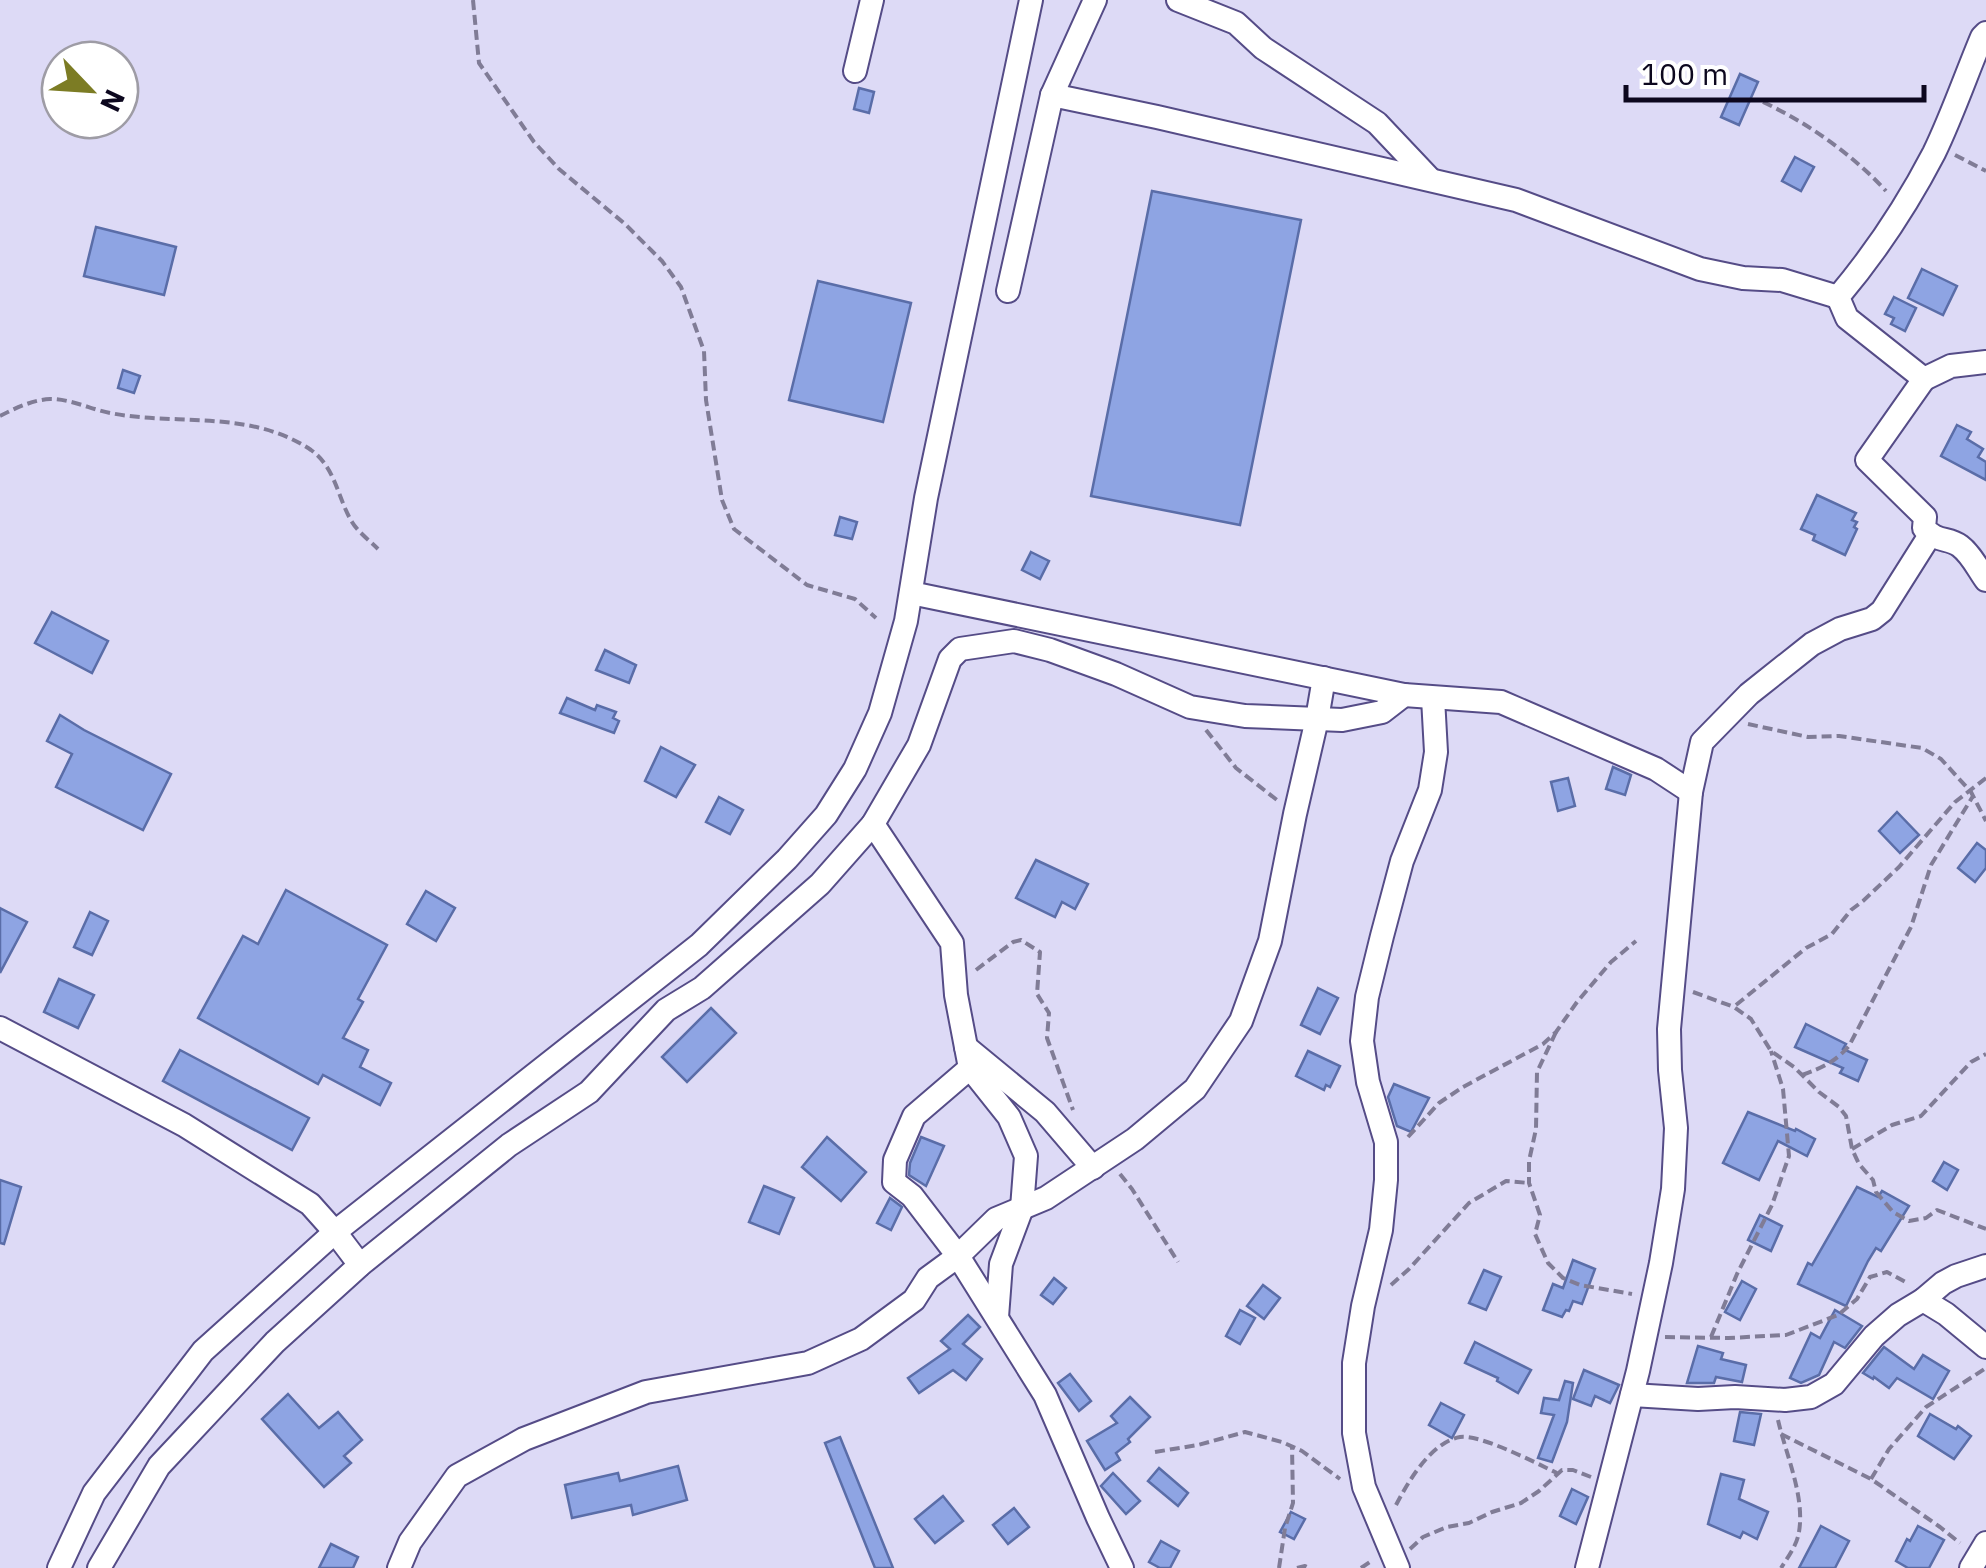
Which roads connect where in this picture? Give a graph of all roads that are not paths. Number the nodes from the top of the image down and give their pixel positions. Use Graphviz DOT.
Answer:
graph roads {
  1 [pos="872,0"];
  2 [pos="1031,0"];
  3 [pos="1095,0"];
  4 [pos="1178,0"];
  5 [pos="1986,33"];
  6 [pos="855,70"];
  7 [pos="1052,95"];
  8 [pos="1432,180"];
  9 [pos="1008,291"];
  10 [pos="1838,297"];
  11 [pos="1986,362"];
  12 [pos="1924,378"];
  13 [pos="1930,535"];
  14 [pos="1986,580"];
  15 [pos="911,592"];
  16 [pos="1324,678"];
  17 [pos="1404,694"];
  18 [pos="1433,698"];
  19 [pos="1317,719"];
  20 [pos="1691,792"];
  21 [pos="872,824"];
  22 [pos="0,1028"];
  23 [pos="968,1057"];
  24 [pos="1100,1163"];
  25 [pos="1022,1208"];
  26 [pos="335,1232"];
  27 [pos="958,1256"];
  28 [pos="360,1265"];
  29 [pos="1986,1266"];
  30 [pos="1924,1299"];
  31 [pos="996,1317"];
  32 [pos="1986,1347"];
  33 [pos="1632,1395"];
  34 [pos="1397,1565"];
  35 [pos="59,1568"];
  36 [pos="100,1568"];
  37 [pos="398,1568"];
  38 [pos="1122,1568"];
  39 [pos="1587,1568"];
  1 -- 6 [label="street"];
  2 -- 15 [label="street"];
  3 -- 7 [label="street"];
  4 -- 8 [label="street"];
  5 -- 10 [label="street"];
  7 -- 8 [label="street"];
  7 -- 9 [label="street"];
  8 -- 10 [label="street"];
  10 -- 12 [label="street"];
  11 -- 12 [label="street"];
  12 -- 13 [label="street"];
  13 -- 14 [label="street"];
  13 -- 20 [label="street"];
  15 -- 16 [label="street"];
  15 -- 26 [label="street"];
  16 -- 17 [label="street"];
  16 -- 19 [label="street"];
  17 -- 18 [label="street"];
  17 -- 19 [label="street"];
  18 -- 20 [label="street"];
  18 -- 34 [label="street"];
  19 -- 21 [label="street"];
  19 -- 24 [label="street"];
  20 -- 33 [label="street"];
  21 -- 23 [label="street"];
  21 -- 28 [label="street"];
  22 -- 26 [label="street"];
  23 -- 24 [label="street"];
  23 -- 25 [label="street"];
  23 -- 27 [label="street"];
  24 -- 25 [label="street"];
  25 -- 27 [label="street"];
  25 -- 31 [label="street"];
  26 -- 28 [label="street"];
  26 -- 35 [label="street"];
  27 -- 31 [label="street"];
  27 -- 37 [label="street"];
  28 -- 36 [label="street"];
  29 -- 30 [label="street"];
  30 -- 32 [label="street"];
  30 -- 33 [label="street"];
  31 -- 38 [label="street"];
  33 -- 39 [label="street"];
}
